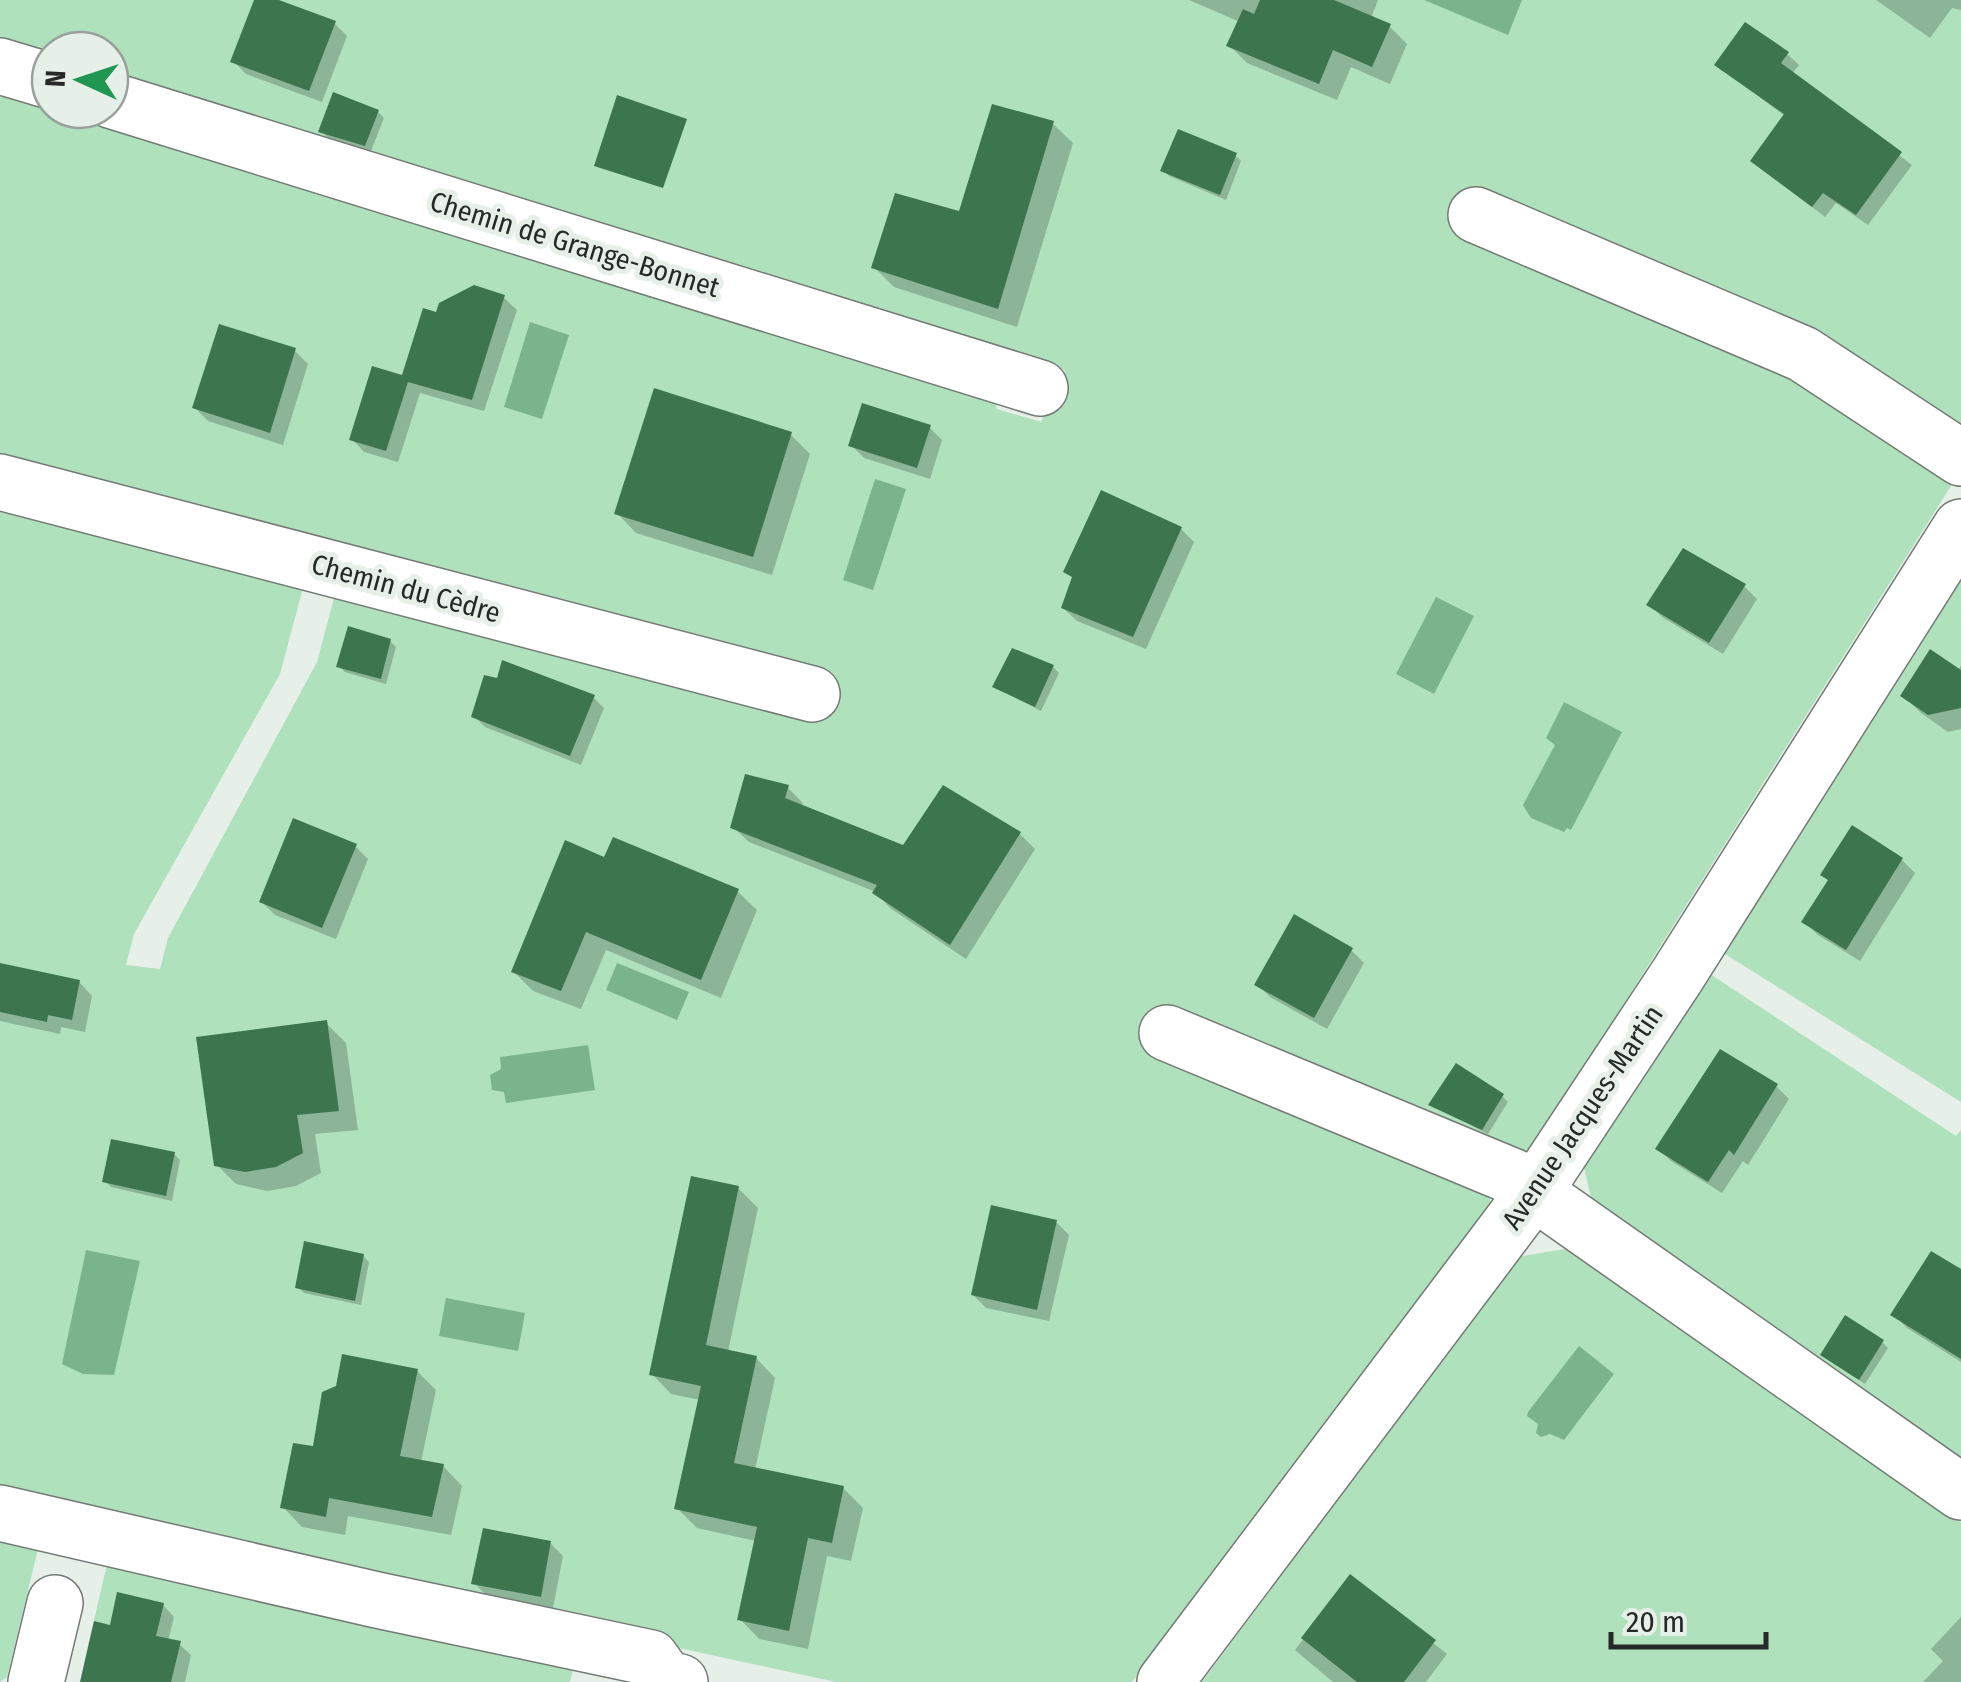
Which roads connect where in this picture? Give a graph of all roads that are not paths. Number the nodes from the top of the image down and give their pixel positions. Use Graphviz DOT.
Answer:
graph roads {
  1 [pos="0,66"];
  2 [pos="30,75"];
  3 [pos="130,106"];
  4 [pos="1476,215"];
  5 [pos="1040,388"];
  6 [pos="1961,458"];
  7 [pos="0,482"];
  8 [pos="1961,527"];
  9 [pos="812,694"];
  10 [pos="1167,1033"];
  11 [pos="1536,1190"];
  12 [pos="1961,1492"];
  13 [pos="0,1513"];
  14 [pos="55,1603"];
  15 [pos="36,1682"];
  16 [pos="680,1682"];
  17 [pos="1166,1682"];
  1 -- 2 [label="street"];
  3 -- 5 [label="street, Chemin de Grange-Bonnet"];
  4 -- 6 [label="street"];
  7 -- 9 [label="street, Chemin du Cèdre"];
  8 -- 11 [label="street, Avenue Jacques-Martin"];
  10 -- 11 [label="street"];
  11 -- 12 [label="street"];
  11 -- 17 [label="street, Avenue Jacques-Martin"];
  13 -- 16 [label="street"];
  14 -- 15 [label="street"];
}
